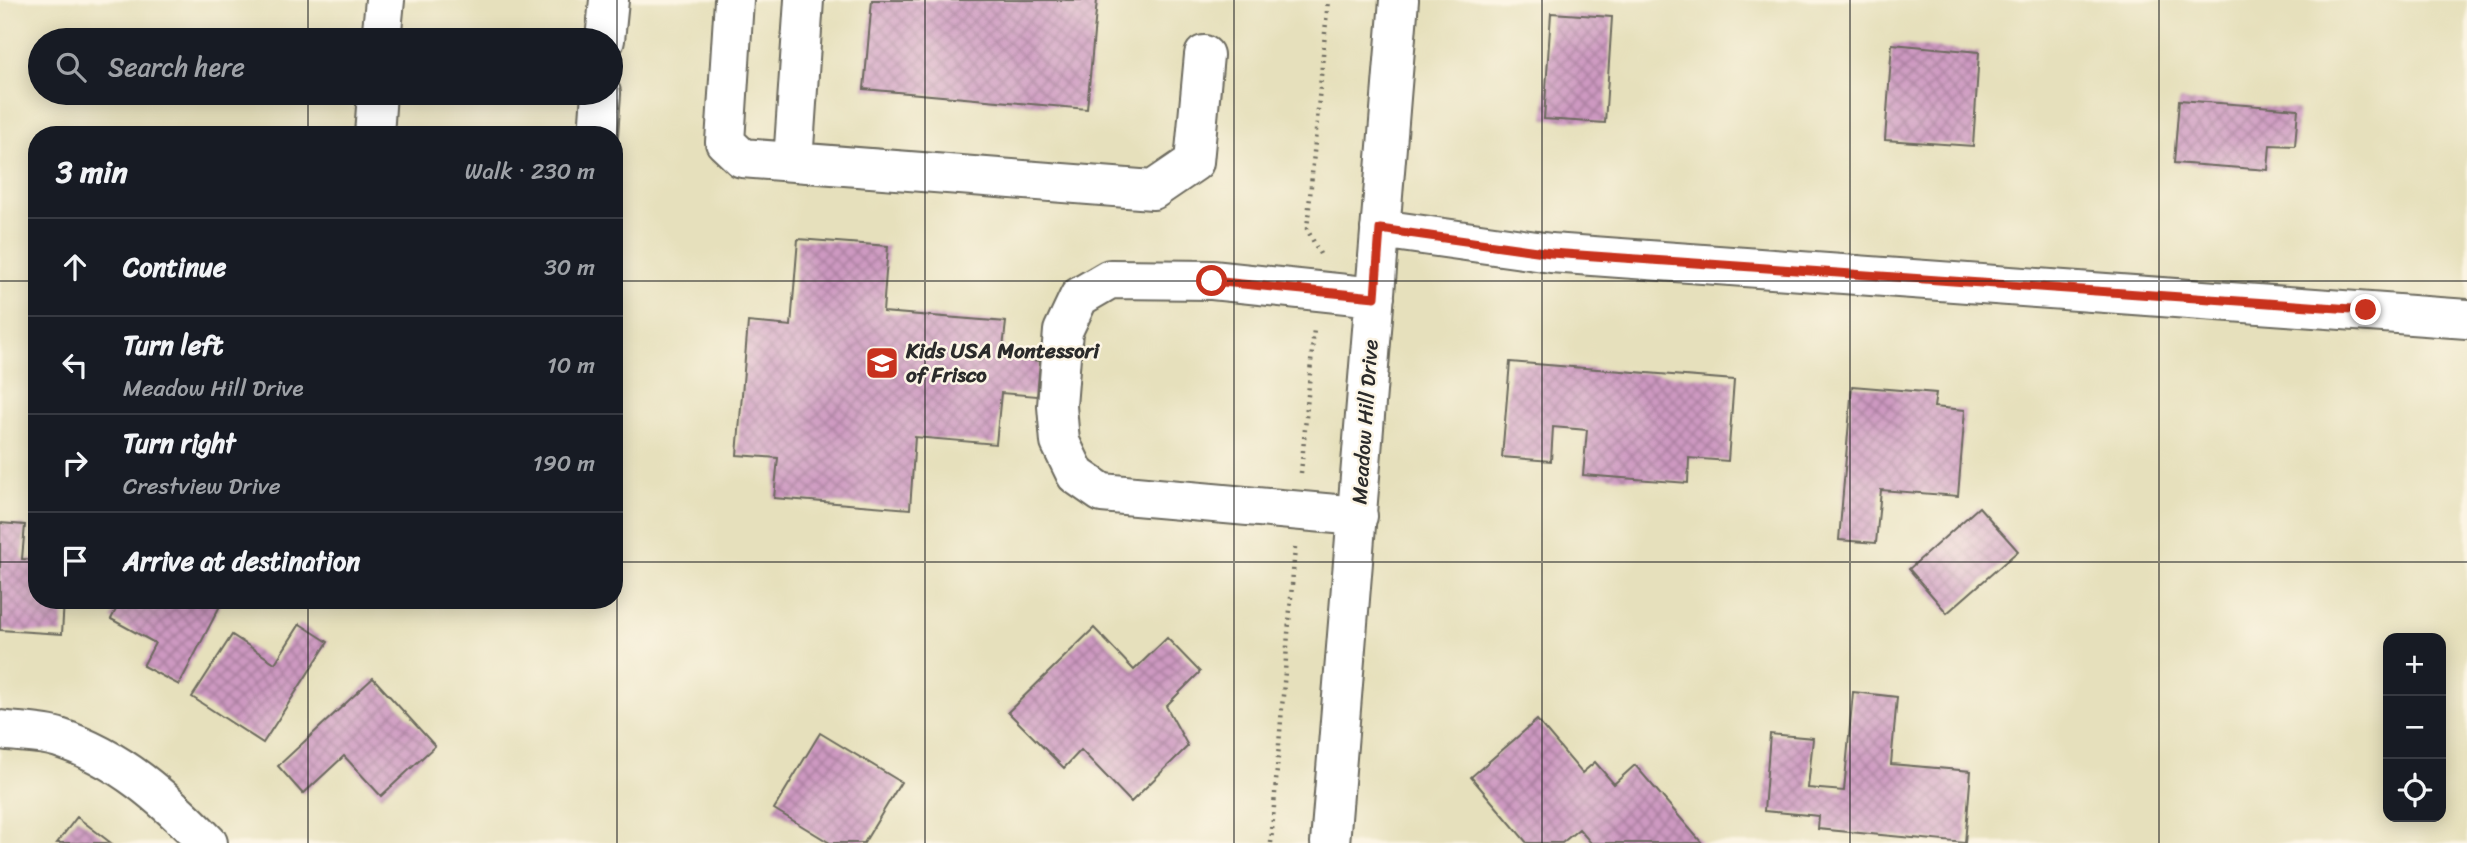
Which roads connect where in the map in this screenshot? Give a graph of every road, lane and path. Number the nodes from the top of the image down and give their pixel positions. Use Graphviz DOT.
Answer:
graph roads {
  1 [pos="385,0"];
  2 [pos="609,0"];
  3 [pos="734,0"];
  4 [pos="803,0"];
  5 [pos="1328,0"];
  6 [pos="1399,0"];
  7 [pos="383,28"];
  8 [pos="607,28"];
  9 [pos="1204,55"];
  10 [pos="376,105"];
  11 [pos="600,105"];
  12 [pos="374,126"];
  13 [pos="599,126"];
  14 [pos="793,162"];
  15 [pos="1380,229"];
  16 [pos="1320,250"];
  17 [pos="1375,297"];
  18 [pos="2467,319"];
  19 [pos="1314,320"];
  20 [pos="1301,482"];
  21 [pos="1357,516"];
  22 [pos="1295,542"];
  23 [pos="0,730"];
  24 [pos="208,843"];
  25 [pos="1271,843"];
  26 [pos="1330,843"];
  1 -- 7 [label="street"];
  2 -- 8 [label="street"];
  3 -- 14 [label="street"];
  4 -- 14 [label="street"];
  5 -- 16 [label="path"];
  6 -- 15 [label="street, Meadow Hill Drive"];
  9 -- 14 [label="street"];
  10 -- 12 [label="street"];
  11 -- 13 [label="street"];
  15 -- 17 [label="street, Meadow Hill Drive"];
  15 -- 18 [label="street"];
  17 -- 21 [label="street, Meadow Hill Drive"];
  17 -- 21 [label="street"];
  19 -- 20 [label="path"];
  21 -- 26 [label="street, Meadow Hill Drive"];
  22 -- 25 [label="path"];
  23 -- 24 [label="street"];
}
